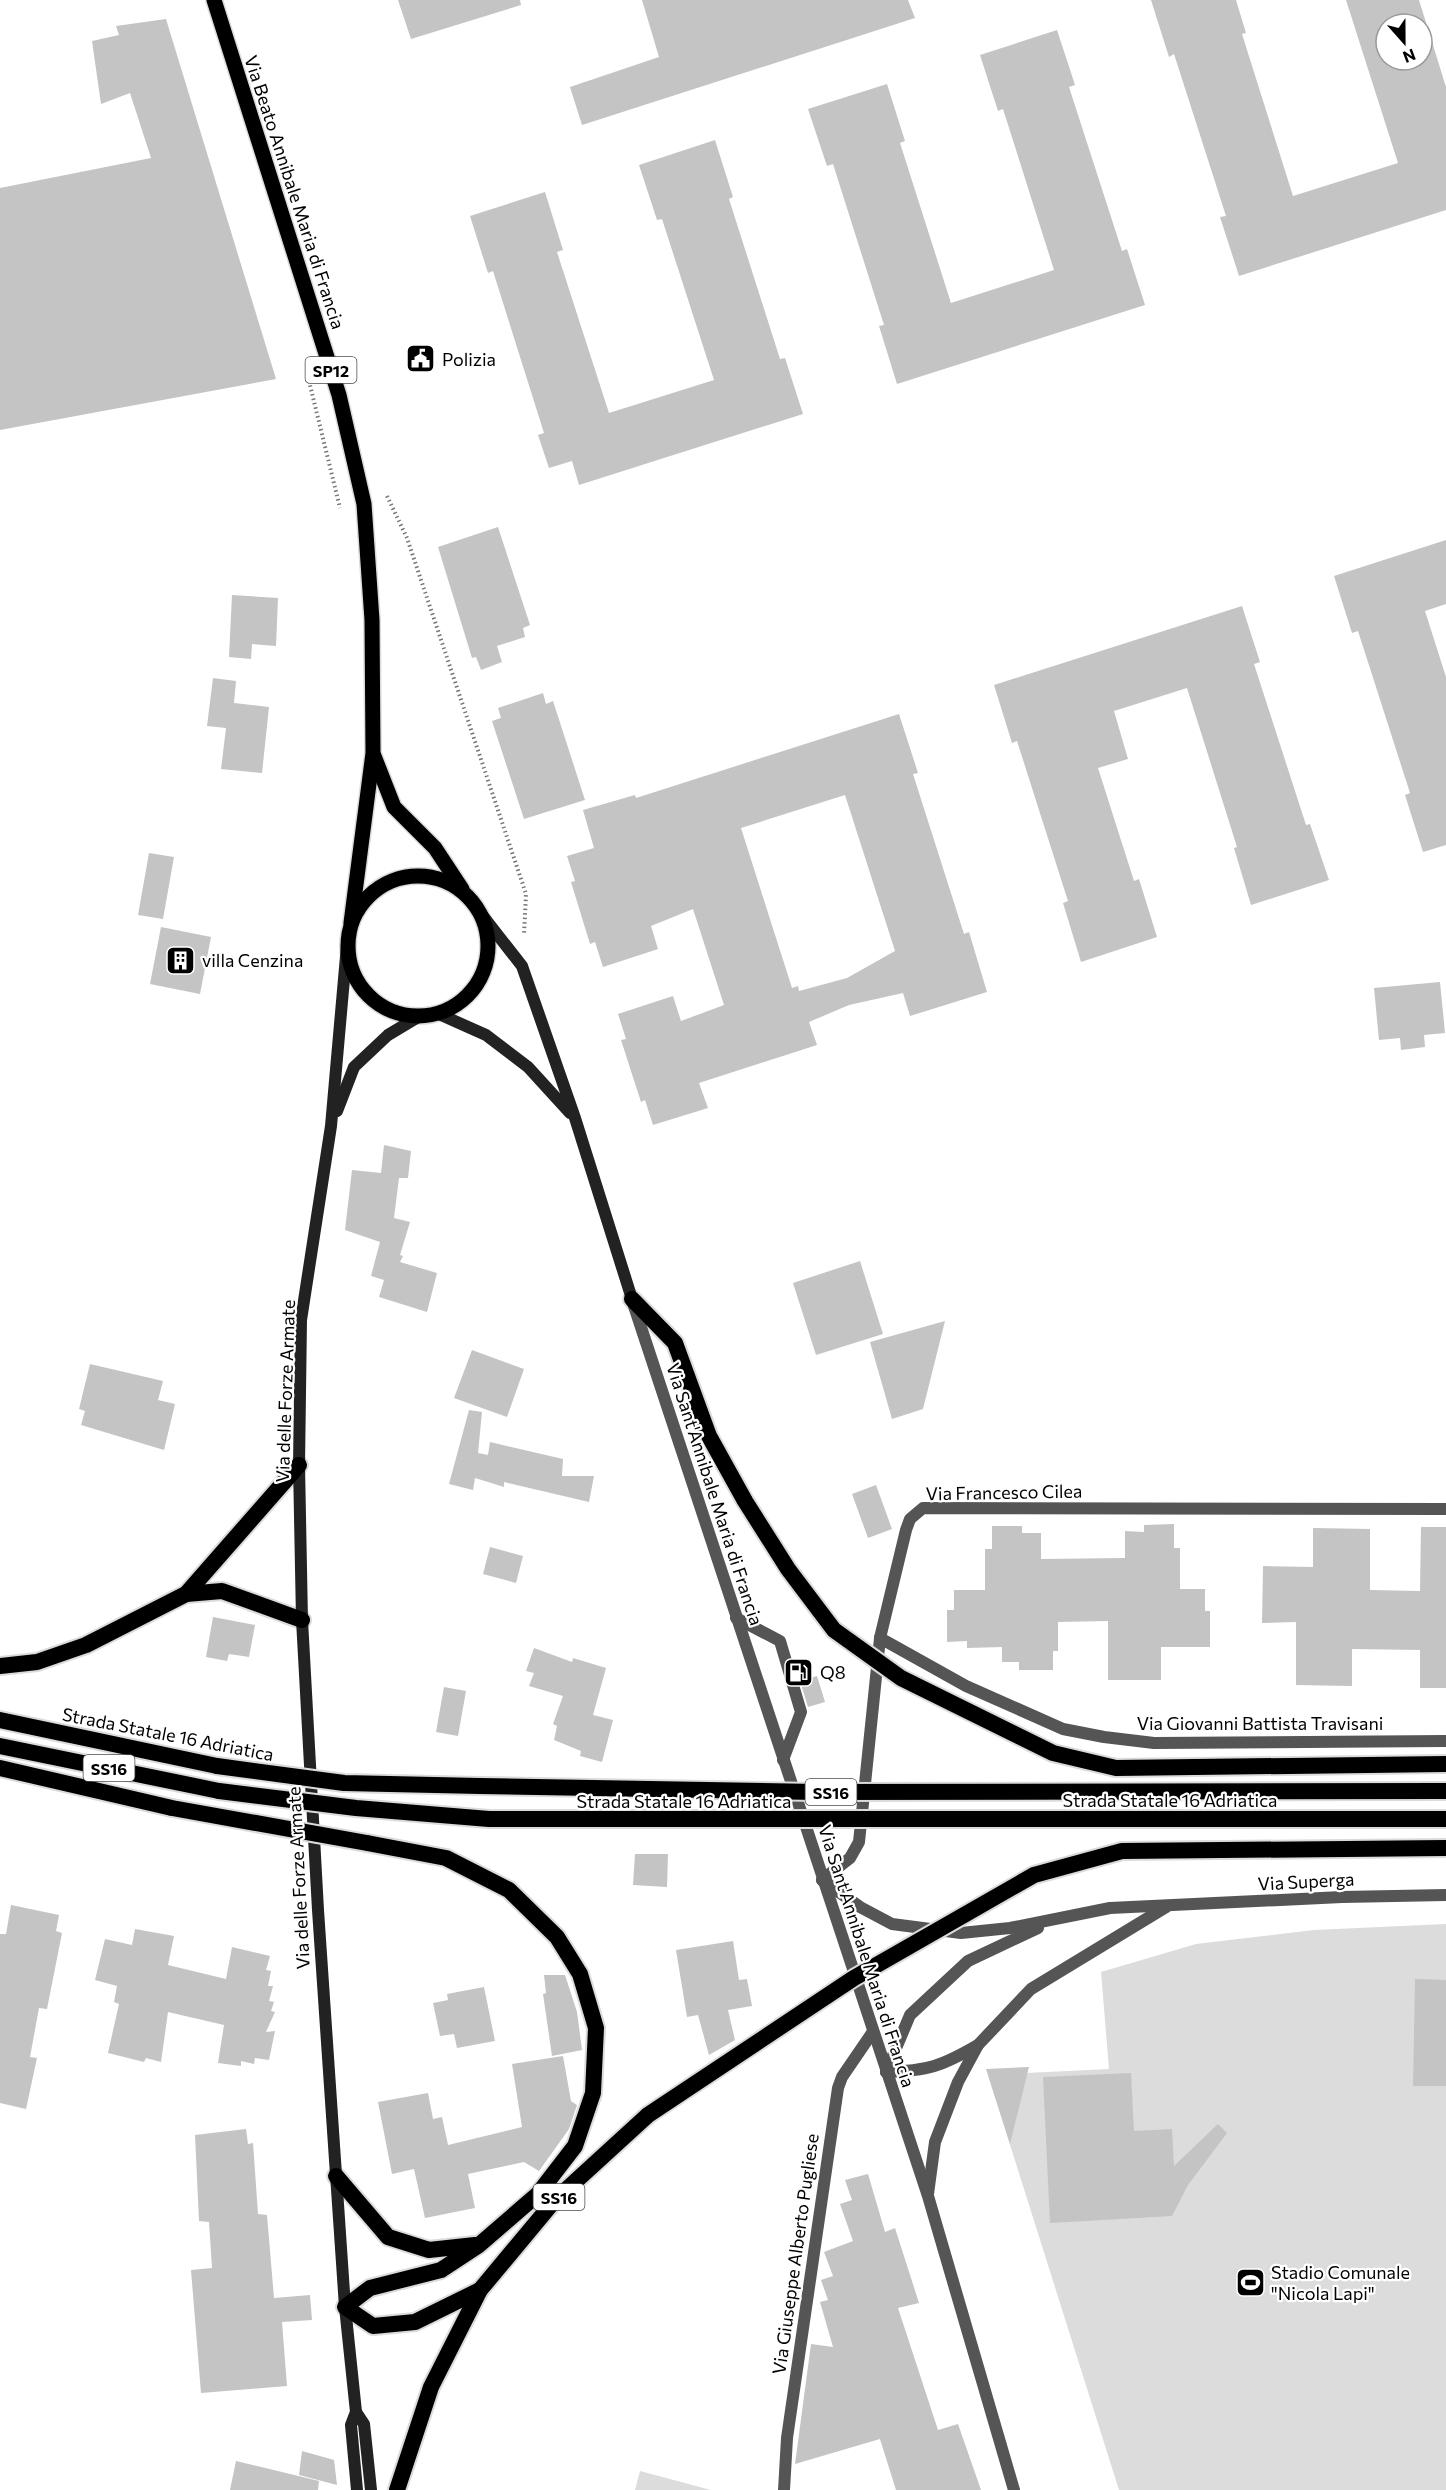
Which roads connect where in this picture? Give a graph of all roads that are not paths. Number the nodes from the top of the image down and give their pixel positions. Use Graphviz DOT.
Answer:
graph roads {
  1 [pos="214,0"];
  2 [pos="373,753"];
  3 [pos="464,893"];
  4 [pos="479,911"];
  5 [pos="351,923"];
  6 [pos="347,945"];
  7 [pos="439,1014"];
  8 [pos="418,1017"];
  9 [pos="575,1118"];
  10 [pos="331,1126"];
  11 [pos="632,1299"];
  12 [pos="299,1465"];
  13 [pos="1446,1509"];
  14 [pos="186,1594"];
  15 [pos="736,1617"];
  16 [pos="302,1620"];
  17 [pos="880,1638"];
  18 [pos="0,1666"];
  19 [pos="0,1720"];
  20 [pos="1446,1741"];
  21 [pos="0,1746"];
  22 [pos="783,1760"];
  23 [pos="1446,1764"];
  24 [pos="0,1768"];
  25 [pos="1446,1791"];
  26 [pos="1446,1819"];
  27 [pos="1446,1848"];
  28 [pos="822,1880"];
  29 [pos="1446,1895"];
  30 [pos="1167,1906"];
  31 [pos="1052,1921"];
  32 [pos="872,2033"];
  33 [pos="978,2045"];
  34 [pos="886,2072"];
  35 [pos="336,2176"];
  36 [pos="928,2196"];
  37 [pos="479,2245"];
  38 [pos="480,2290"];
  39 [pos="345,2307"];
  40 [pos="356,2412"];
  41 [pos="357,2490"];
  42 [pos="371,2490"];
  43 [pos="397,2490"];
  44 [pos="784,2490"];
  45 [pos="1014,2490"];
  1 -- 2 [label="main road, Via Beato Annibale Maria di Francia / SP12"];
  2 -- 3 [label="main road, Via Beato Annibale Maria di Francia / SP12"];
  2 -- 5 [label="main road, Via Beato Annibale Maria di Francia / SP12"];
  3 -- 4 [label="main road"];
  3 -- 5 [label="main road"];
  4 -- 7 [label="main road"];
  4 -- 9 [label="main road"];
  5 -- 6 [label="main road"];
  6 -- 8 [label="main road"];
  6 -- 10 [label="main road, Via delle Forze Armate"];
  7 -- 8 [label="main road"];
  7 -- 9 [label="main road"];
  8 -- 10 [label="main road, Via delle Forze Armate"];
  9 -- 11 [label="main road"];
  10 -- 12 [label="main road, Via delle Forze Armate"];
  11 -- 15 [label="street, Via Sant'Annibale Maria di Francia"];
  11 -- 23 [label="highway, bridge"];
  12 -- 14 [label="highway"];
  12 -- 16 [label="main road, Via delle Forze Armate"];
  13 -- 17 [label="street, Via Francesco Cilea"];
  14 -- 16 [label="highway"];
  14 -- 18 [label="highway"];
  15 -- 22 [label="street, Via Sant'Annibale Maria di Francia"];
  15 -- 22 [label="street"];
  16 -- 35 [label="main road, Via delle Forze Armate"];
  17 -- 20 [label="street, Via Giovanni Battista Travisani"];
  17 -- 28 [label="street, Via Francesco Cilea"];
  19 -- 25 [label="highway, Strada Statale 16 Adriatica / SS16, bridge"];
  21 -- 26 [label="highway, Strada Statale 16 Adriatica / SS16, bridge"];
  22 -- 28 [label="street, Via Sant'Annibale Maria di Francia"];
  24 -- 37 [label="highway, SS16, bridge"];
  27 -- 38 [label="highway, SS16, bridge"];
  28 -- 31 [label="street, Via Superga"];
  28 -- 32 [label="street, Via Sant'Annibale Maria di Francia"];
  29 -- 30 [label="street, Via Superga"];
  30 -- 31 [label="street, Via Superga"];
  30 -- 33 [label="street, Via Superga"];
  31 -- 34 [label="street, Via Superga"];
  32 -- 34 [label="street, Via Sant'Annibale Maria di Francia"];
  32 -- 44 [label="street, Via Giuseppe Alberto Pugliese"];
  33 -- 34 [label="street, Via Superga"];
  33 -- 36 [label="street, Via Superga"];
  34 -- 36 [label="street, Via Sant'Annibale Maria di Francia"];
  35 -- 37 [label="highway"];
  35 -- 39 [label="main road, Via delle Forze Armate"];
  36 -- 45 [label="street, Via Sant'Annibale Maria di Francia"];
  37 -- 39 [label="highway, SS16"];
  38 -- 39 [label="highway, SS16"];
  38 -- 43 [label="highway, SS16"];
  39 -- 40 [label="main road, Via delle Forze Armate"];
  40 -- 41 [label="main road, Via delle Forze Armate"];
  40 -- 42 [label="main road, Via delle Forze Armate"];
}
